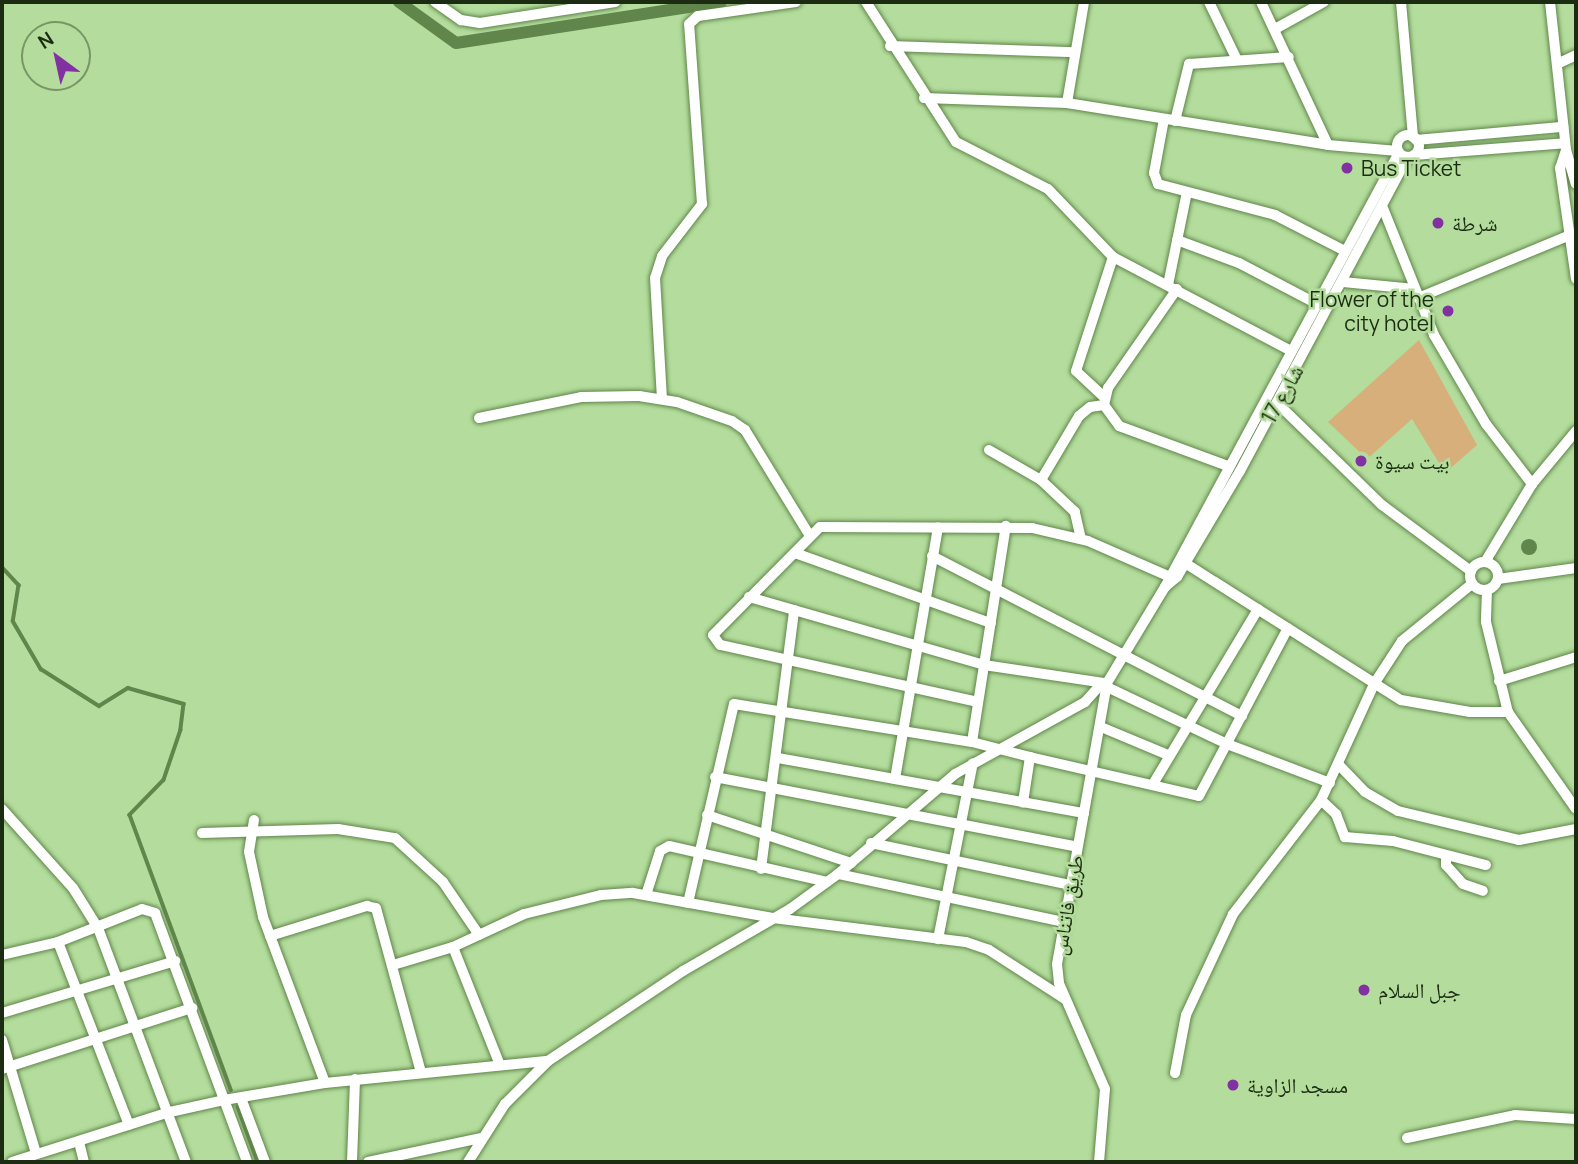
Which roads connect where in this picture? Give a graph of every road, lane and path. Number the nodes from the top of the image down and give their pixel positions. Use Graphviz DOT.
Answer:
graph roads {
  1 [pos="435,2"];
  2 [pos="615,2"];
  3 [pos="796,2"];
  4 [pos="866,2"];
  5 [pos="1084,2"];
  6 [pos="1209,2"];
  7 [pos="1261,2"];
  8 [pos="1324,2"];
  9 [pos="1401,2"];
  10 [pos="1550,2"];
  11 [pos="1275,29"];
  12 [pos="890,46"];
  13 [pos="1075,52"];
  14 [pos="1576,55"];
  15 [pos="1289,57"];
  16 [pos="1237,60"];
  17 [pos="1557,64"];
  18 [pos="924,98"];
  19 [pos="1067,103"];
  20 [pos="1170,120"];
  21 [pos="1563,127"];
  22 [pos="1491,134"];
  23 [pos="1415,138"];
  24 [pos="1328,145"];
  25 [pos="1565,146"];
  26 [pos="1492,149"];
  27 [pos="1405,154"];
  28 [pos="1576,184"];
  29 [pos="1187,192"];
  30 [pos="1383,208"];
  31 [pos="1570,235"];
  32 [pos="1177,240"];
  33 [pos="1345,251"];
  34 [pos="1113,257"];
  35 [pos="1576,279"];
  36 [pos="1343,282"];
  37 [pos="1173,287"];
  38 [pos="1416,294"];
  39 [pos="1317,304"];
  40 [pos="1291,351"];
  41 [pos="662,399"];
  42 [pos="1104,401"];
  43 [pos="1277,403"];
  44 [pos="479,418"];
  45 [pos="1576,431"];
  46 [pos="989,450"];
  47 [pos="1228,466"];
  48 [pos="1041,480"];
  49 [pos="1532,484"];
  50 [pos="1006,526"];
  51 [pos="938,528"];
  52 [pos="810,536"];
  53 [pos="1081,539"];
  54 [pos="795,553"];
  55 [pos="932,556"];
  56 [pos="1485,562"];
  57 [pos="1185,563"];
  58 [pos="1576,568"];
  59 [pos="1471,570"];
  60 [pos="1498,579"];
  61 [pos="1166,582"];
  62 [pos="1472,584"];
  63 [pos="995,588"];
  64 [pos="1487,590"];
  65 [pos="749,597"];
  66 [pos="924,599"];
  67 [pos="1258,609"];
  68 [pos="794,610"];
  69 [pos="991,623"];
  70 [pos="1288,628"];
  71 [pos="917,646"];
  72 [pos="1125,653"];
  73 [pos="1576,657"];
  74 [pos="789,659"];
  75 [pos="984,665"];
  76 [pos="1499,681"];
  77 [pos="1105,684"];
  78 [pos="1374,684"];
  79 [pos="911,687"];
  80 [pos="1203,694"];
  81 [pos="978,702"];
  82 [pos="785,709"];
  83 [pos="1508,712"];
  84 [pos="1241,716"];
  85 [pos="1185,726"];
  86 [pos="1101,727"];
  87 [pos="905,730"];
  88 [pos="972,742"];
  89 [pos="1227,744"];
  90 [pos="999,748"];
  91 [pos="1168,755"];
  92 [pos="1030,757"];
  93 [pos="778,758"];
  94 [pos="973,762"];
  95 [pos="1339,765"];
  96 [pos="1093,771"];
  97 [pos="715,777"];
  98 [pos="895,779"];
  99 [pos="1330,783"];
  100 [pos="1153,784"];
  101 [pos="937,788"];
  102 [pos="774,791"];
  103 [pos="969,793"];
  104 [pos="1321,800"];
  105 [pos="1023,802"];
  106 [pos="2,808"];
  107 [pos="1576,809"];
  108 [pos="1084,813"];
  109 [pos="707,815"];
  110 [pos="903,816"];
  111 [pos="254,820"];
  112 [pos="962,826"];
  113 [pos="1576,829"];
  114 [pos="202,833"];
  115 [pos="251,833"];
  116 [pos="767,835"];
  117 [pos="871,843"];
  118 [pos="1077,847"];
  119 [pos="1415,850"];
  120 [pos="699,852"];
  121 [pos="1446,857"];
  122 [pos="956,861"];
  123 [pos="1424,862"];
  124 [pos="851,863"];
  125 [pos="1486,865"];
  126 [pos="761,869"];
  127 [pos="838,874"];
  128 [pos="827,882"];
  129 [pos="1070,884"];
  130 [pos="1483,891"];
  131 [pos="646,895"];
  132 [pos="947,897"];
  133 [pos="688,903"];
  134 [pos="773,918"];
  135 [pos="1063,922"];
  136 [pos="98,928"];
  137 [pos="480,935"];
  138 [pos="270,936"];
  139 [pos="938,939"];
  140 [pos="58,942"];
  141 [pos="453,947"];
  142 [pos="2,955"];
  143 [pos="175,961"];
  144 [pos="393,965"];
  145 [pos="120,978"];
  146 [pos="76,991"];
  147 [pos="1066,999"];
  148 [pos="192,1008"];
  149 [pos="2,1013"];
  150 [pos="138,1026"];
  151 [pos="2,1040"];
  152 [pos="96,1040"];
  153 [pos="548,1061"];
  154 [pos="500,1065"];
  155 [pos="6,1068"];
  156 [pos="421,1073"];
  157 [pos="1175,1073"];
  158 [pos="355,1079"];
  159 [pos="325,1083"];
  160 [pos="241,1098"];
  161 [pos="225,1100"];
  162 [pos="170,1112"];
  163 [pos="1576,1119"];
  164 [pos="129,1125"];
  165 [pos="481,1138"];
  166 [pos="1407,1138"];
  167 [pos="79,1142"];
  168 [pos="42,1156"];
  169 [pos="12,1162"];
  170 [pos="84,1162"];
  171 [pos="186,1162"];
  172 [pos="247,1162"];
  173 [pos="265,1162"];
  174 [pos="352,1162"];
  175 [pos="368,1162"];
  176 [pos="468,1162"];
  177 [pos="1099,1162"];
  1 -- 2 [label="street"];
  3 -- 41 [label="street"];
  4 -- 12 [label="street"];
  5 -- 13 [label="street"];
  6 -- 16 [label="street"];
  7 -- 11 [label="street"];
  8 -- 11 [label="street"];
  9 -- 23 [label="street"];
  10 -- 17 [label="street"];
  11 -- 15 [label="street"];
  12 -- 13 [label="street"];
  12 -- 18 [label="street"];
  13 -- 19 [label="street"];
  14 -- 17 [label="street"];
  15 -- 16 [label="street"];
  15 -- 24 [label="street"];
  16 -- 20 [label="street"];
  17 -- 21 [label="street"];
  18 -- 19 [label="street"];
  18 -- 34 [label="street"];
  19 -- 20 [label="street"];
  20 -- 24 [label="street"];
  20 -- 29 [label="street"];
  21 -- 22 [label="street"];
  21 -- 25 [label="street"];
  22 -- 23 [label="street"];
  22 -- 26 [label="street"];
  23 -- 27 [label="street"];
  23 -- 27 [label="street"];
  24 -- 27 [label="street"];
  25 -- 26 [label="street"];
  25 -- 28 [label="street"];
  25 -- 31 [label="street"];
  26 -- 27 [label="street"];
  27 -- 30 [label="street, شارع 17"];
  27 -- 33 [label="street, شارع 17"];
  29 -- 32 [label="street"];
  29 -- 33 [label="street"];
  30 -- 36 [label="street, شارع 17"];
  30 -- 38 [label="street"];
  31 -- 35 [label="street"];
  31 -- 38 [label="street"];
  32 -- 37 [label="street"];
  32 -- 39 [label="street"];
  33 -- 39 [label="street, شارع 17"];
  34 -- 37 [label="street"];
  34 -- 42 [label="street"];
  36 -- 38 [label="street"];
  36 -- 43 [label="street, شارع 17"];
  37 -- 40 [label="street"];
  37 -- 42 [label="street"];
  38 -- 49 [label="street"];
  39 -- 40 [label="street, شارع 17"];
  40 -- 47 [label="street, شارع 17"];
  41 -- 44 [label="street"];
  41 -- 52 [label="street"];
  42 -- 47 [label="street"];
  42 -- 48 [label="street"];
  43 -- 57 [label="street, شارع 17"];
  43 -- 59 [label="street"];
  45 -- 49 [label="street"];
  46 -- 48 [label="street"];
  47 -- 61 [label="street, شارع 17"];
  48 -- 53 [label="street"];
  49 -- 56 [label="street"];
  50 -- 51 [label="street"];
  50 -- 53 [label="street"];
  50 -- 63 [label="street"];
  51 -- 52 [label="street"];
  51 -- 55 [label="street"];
  52 -- 54 [label="street"];
  53 -- 61 [label="street"];
  54 -- 65 [label="street"];
  54 -- 66 [label="street"];
  55 -- 63 [label="street"];
  55 -- 66 [label="street"];
  56 -- 59 [label="street"];
  56 -- 60 [label="street"];
  57 -- 61 [label="street, شارع 17"];
  57 -- 67 [label="street"];
  58 -- 60 [label="street"];
  59 -- 62 [label="street"];
  60 -- 64 [label="street"];
  61 -- 72 [label="street, شارع 17"];
  62 -- 64 [label="street"];
  62 -- 78 [label="street"];
  63 -- 69 [label="street"];
  63 -- 72 [label="street"];
  64 -- 76 [label="street"];
  65 -- 68 [label="street"];
  65 -- 74 [label="street"];
  66 -- 69 [label="street"];
  66 -- 71 [label="street"];
  67 -- 70 [label="street"];
  67 -- 80 [label="street"];
  68 -- 71 [label="street"];
  68 -- 74 [label="street"];
  69 -- 75 [label="street"];
  70 -- 78 [label="street"];
  70 -- 84 [label="street"];
  71 -- 75 [label="street"];
  71 -- 79 [label="street"];
  72 -- 77 [label="street, شارع 17"];
  72 -- 80 [label="street"];
  73 -- 76 [label="street"];
  74 -- 79 [label="street"];
  74 -- 82 [label="street"];
  75 -- 77 [label="street"];
  75 -- 81 [label="street"];
  76 -- 83 [label="street"];
  77 -- 85 [label="street"];
  77 -- 86 [label="street, طريق فاتناس"];
  77 -- 90 [label="street"];
  78 -- 83 [label="street"];
  78 -- 95 [label="street"];
  79 -- 81 [label="street"];
  79 -- 87 [label="street"];
  80 -- 84 [label="street"];
  80 -- 85 [label="street"];
  81 -- 88 [label="street"];
  82 -- 87 [label="street"];
  82 -- 93 [label="street"];
  82 -- 97 [label="street"];
  83 -- 107 [label="street"];
  84 -- 89 [label="street"];
  85 -- 89 [label="street"];
  85 -- 91 [label="street"];
  86 -- 91 [label="street"];
  86 -- 96 [label="street, طريق فاتناس"];
  87 -- 88 [label="street"];
  87 -- 98 [label="street"];
  88 -- 90 [label="street"];
  89 -- 99 [label="street"];
  89 -- 100 [label="street"];
  90 -- 92 [label="street"];
  90 -- 94 [label="street"];
  91 -- 100 [label="street"];
  92 -- 96 [label="street"];
  92 -- 105 [label="street"];
  93 -- 98 [label="street"];
  93 -- 102 [label="street"];
  94 -- 101 [label="street"];
  94 -- 103 [label="street"];
  95 -- 99 [label="street"];
  95 -- 113 [label="street"];
  96 -- 100 [label="street"];
  96 -- 108 [label="street, طريق فاتناس"];
  97 -- 102 [label="street"];
  97 -- 109 [label="street"];
  98 -- 101 [label="street"];
  99 -- 104 [label="street"];
  101 -- 103 [label="street"];
  101 -- 110 [label="street"];
  102 -- 110 [label="street"];
  102 -- 116 [label="street"];
  103 -- 105 [label="street"];
  103 -- 112 [label="street"];
  104 -- 119 [label="street"];
  104 -- 157 [label="street"];
  105 -- 108 [label="street"];
  106 -- 136 [label="street"];
  108 -- 118 [label="street, طريق فاتناس"];
  109 -- 116 [label="street"];
  109 -- 120 [label="street"];
  110 -- 112 [label="street"];
  110 -- 117 [label="street"];
  111 -- 115 [label="street"];
  112 -- 118 [label="street"];
  112 -- 122 [label="street"];
  114 -- 115 [label="street"];
  115 -- 137 [label="street"];
  115 -- 138 [label="street"];
  116 -- 124 [label="street"];
  116 -- 126 [label="street"];
  117 -- 122 [label="street"];
  117 -- 124 [label="street"];
  118 -- 129 [label="street, طريق فاتناس"];
  119 -- 121 [label="street"];
  119 -- 123 [label="street"];
  120 -- 126 [label="street"];
  120 -- 131 [label="street"];
  120 -- 133 [label="street"];
  121 -- 125 [label="street"];
  121 -- 130 [label="street"];
  122 -- 129 [label="street"];
  122 -- 132 [label="street"];
  124 -- 127 [label="street"];
  126 -- 128 [label="street"];
  127 -- 128 [label="street"];
  127 -- 132 [label="street"];
  128 -- 134 [label="street"];
  129 -- 135 [label="street, طريق فاتناس"];
  131 -- 133 [label="street"];
  131 -- 137 [label="street"];
  132 -- 135 [label="street"];
  132 -- 139 [label="street"];
  133 -- 134 [label="street"];
  134 -- 139 [label="street"];
  134 -- 153 [label="street"];
  135 -- 147 [label="street, طريق فاتناس"];
  136 -- 140 [label="street"];
  136 -- 143 [label="street"];
  136 -- 145 [label="street"];
  137 -- 141 [label="street"];
  138 -- 144 [label="street"];
  138 -- 159 [label="street"];
  139 -- 147 [label="street"];
  140 -- 142 [label="street"];
  140 -- 146 [label="street"];
  141 -- 144 [label="street"];
  141 -- 154 [label="street"];
  143 -- 145 [label="street"];
  143 -- 148 [label="street"];
  144 -- 156 [label="street"];
  145 -- 146 [label="street"];
  145 -- 150 [label="street"];
  146 -- 149 [label="street"];
  146 -- 152 [label="street"];
  147 -- 177 [label="street, طريق فاتناس"];
  148 -- 150 [label="street"];
  148 -- 161 [label="street"];
  150 -- 152 [label="street"];
  150 -- 162 [label="street"];
  151 -- 155 [label="street"];
  152 -- 155 [label="street"];
  152 -- 164 [label="street"];
  153 -- 154 [label="street"];
  153 -- 165 [label="street"];
  154 -- 156 [label="street"];
  155 -- 168 [label="street"];
  156 -- 158 [label="street"];
  158 -- 159 [label="street"];
  158 -- 174 [label="street"];
  159 -- 160 [label="street"];
  160 -- 161 [label="street"];
  160 -- 173 [label="street"];
  161 -- 162 [label="street"];
  161 -- 172 [label="street"];
  162 -- 164 [label="street"];
  162 -- 171 [label="street"];
  163 -- 166 [label="street"];
  164 -- 167 [label="street"];
  165 -- 175 [label="street"];
  165 -- 176 [label="street"];
  167 -- 168 [label="street"];
  167 -- 170 [label="street"];
  168 -- 169 [label="street"];
}
